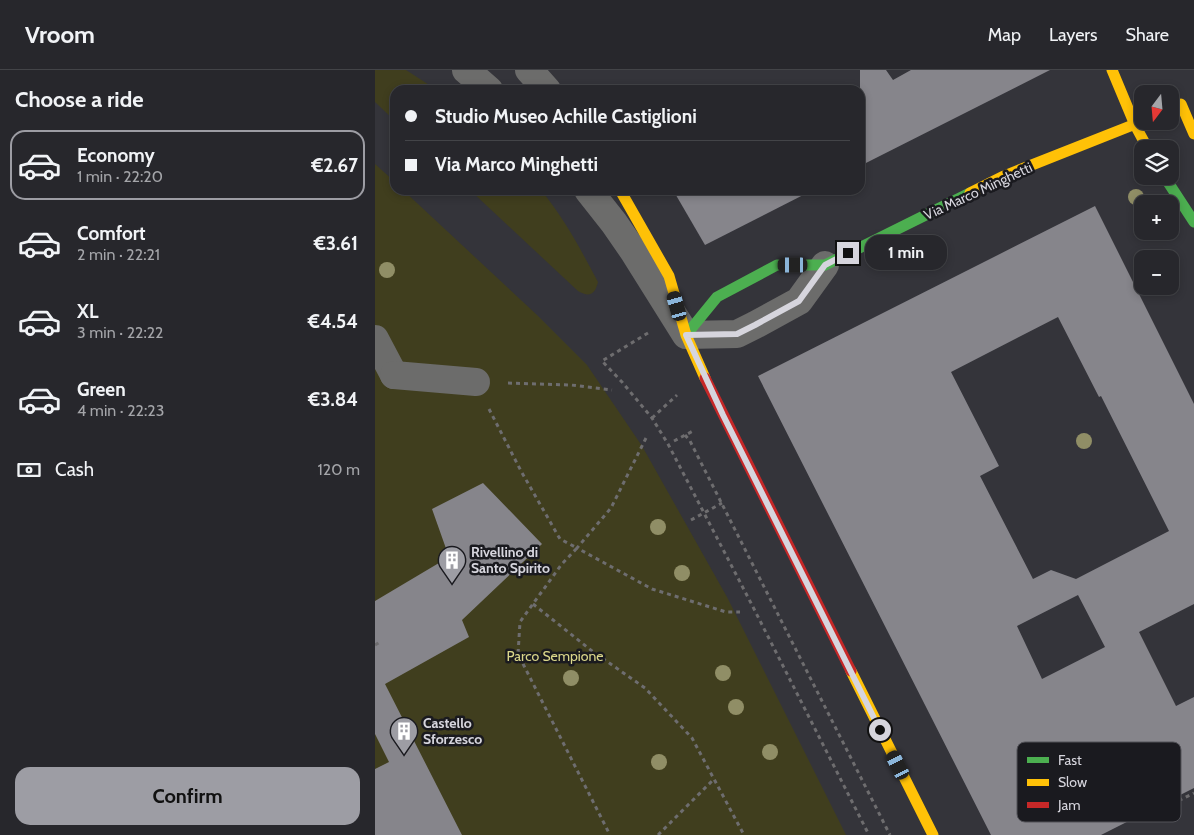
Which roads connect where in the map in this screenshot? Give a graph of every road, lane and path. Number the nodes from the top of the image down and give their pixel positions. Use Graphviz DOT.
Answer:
graph roads {
  1 [pos="466,70"];
  2 [pos="529,70"];
  3 [pos="1112,70"];
  4 [pos="483,85"];
  5 [pos="542,85"];
  6 [pos="1179,105"];
  7 [pos="1134,113"];
  8 [pos="1134,125"];
  9 [pos="1194,134"];
  10 [pos="1170,185"];
  11 [pos="592,195"];
  12 [pos="623,195"];
  13 [pos="1194,222"];
  14 [pos="825,265"];
  15 [pos="680,326"];
  16 [pos="375,338"];
  17 [pos="384,380"];
  18 [pos="476,382"];
  19 [pos="612,390"];
  20 [pos="693,431"];
  21 [pos="685,435"];
  22 [pos="646,438"];
  23 [pos="674,441"];
  24 [pos="722,503"];
  25 [pos="703,513"];
  26 [pos="691,520"];
  27 [pos="577,548"];
  28 [pos="533,604"];
  29 [pos="740,612"];
  30 [pos="380,642"];
  31 [pos="375,644"];
  32 [pos="714,779"];
  33 [pos="1194,794"];
  34 [pos="1181,800"];
  35 [pos="610,835"];
  36 [pos="659,835"];
  37 [pos="744,835"];
  38 [pos="869,835"];
  39 [pos="890,835"];
  40 [pos="933,835"];
  1 -- 4 [label="street"];
  2 -- 5 [label="street"];
  3 -- 7 [label="street"];
  6 -- 9 [label="street"];
  8 -- 14 [label="street, Via Marco Minghetti"];
  10 -- 13 [label="street"];
  11 -- 15 [label="street"];
  12 -- 15 [label="street"];
  14 -- 15 [label="street, Via Marco Minghetti"];
  14 -- 15 [label="street, Via Marco Minghetti"];
  15 -- 25 [label="path"];
  15 -- 40 [label="street"];
  16 -- 17 [label="street"];
  17 -- 18 [label="street"];
  18 -- 19 [label="path"];
  18 -- 27 [label="path"];
  20 -- 21 [label="path"];
  21 -- 23 [label="path"];
  21 -- 24 [label="path"];
  22 -- 27 [label="path"];
  24 -- 25 [label="path"];
  24 -- 39 [label="path"];
  25 -- 26 [label="path"];
  25 -- 38 [label="path"];
  27 -- 28 [label="path"];
  27 -- 29 [label="path"];
  28 -- 32 [label="path"];
  28 -- 35 [label="path"];
  30 -- 31 [label="path"];
  32 -- 36 [label="path"];
  32 -- 37 [label="path"];
  33 -- 34 [label="path"];
}
